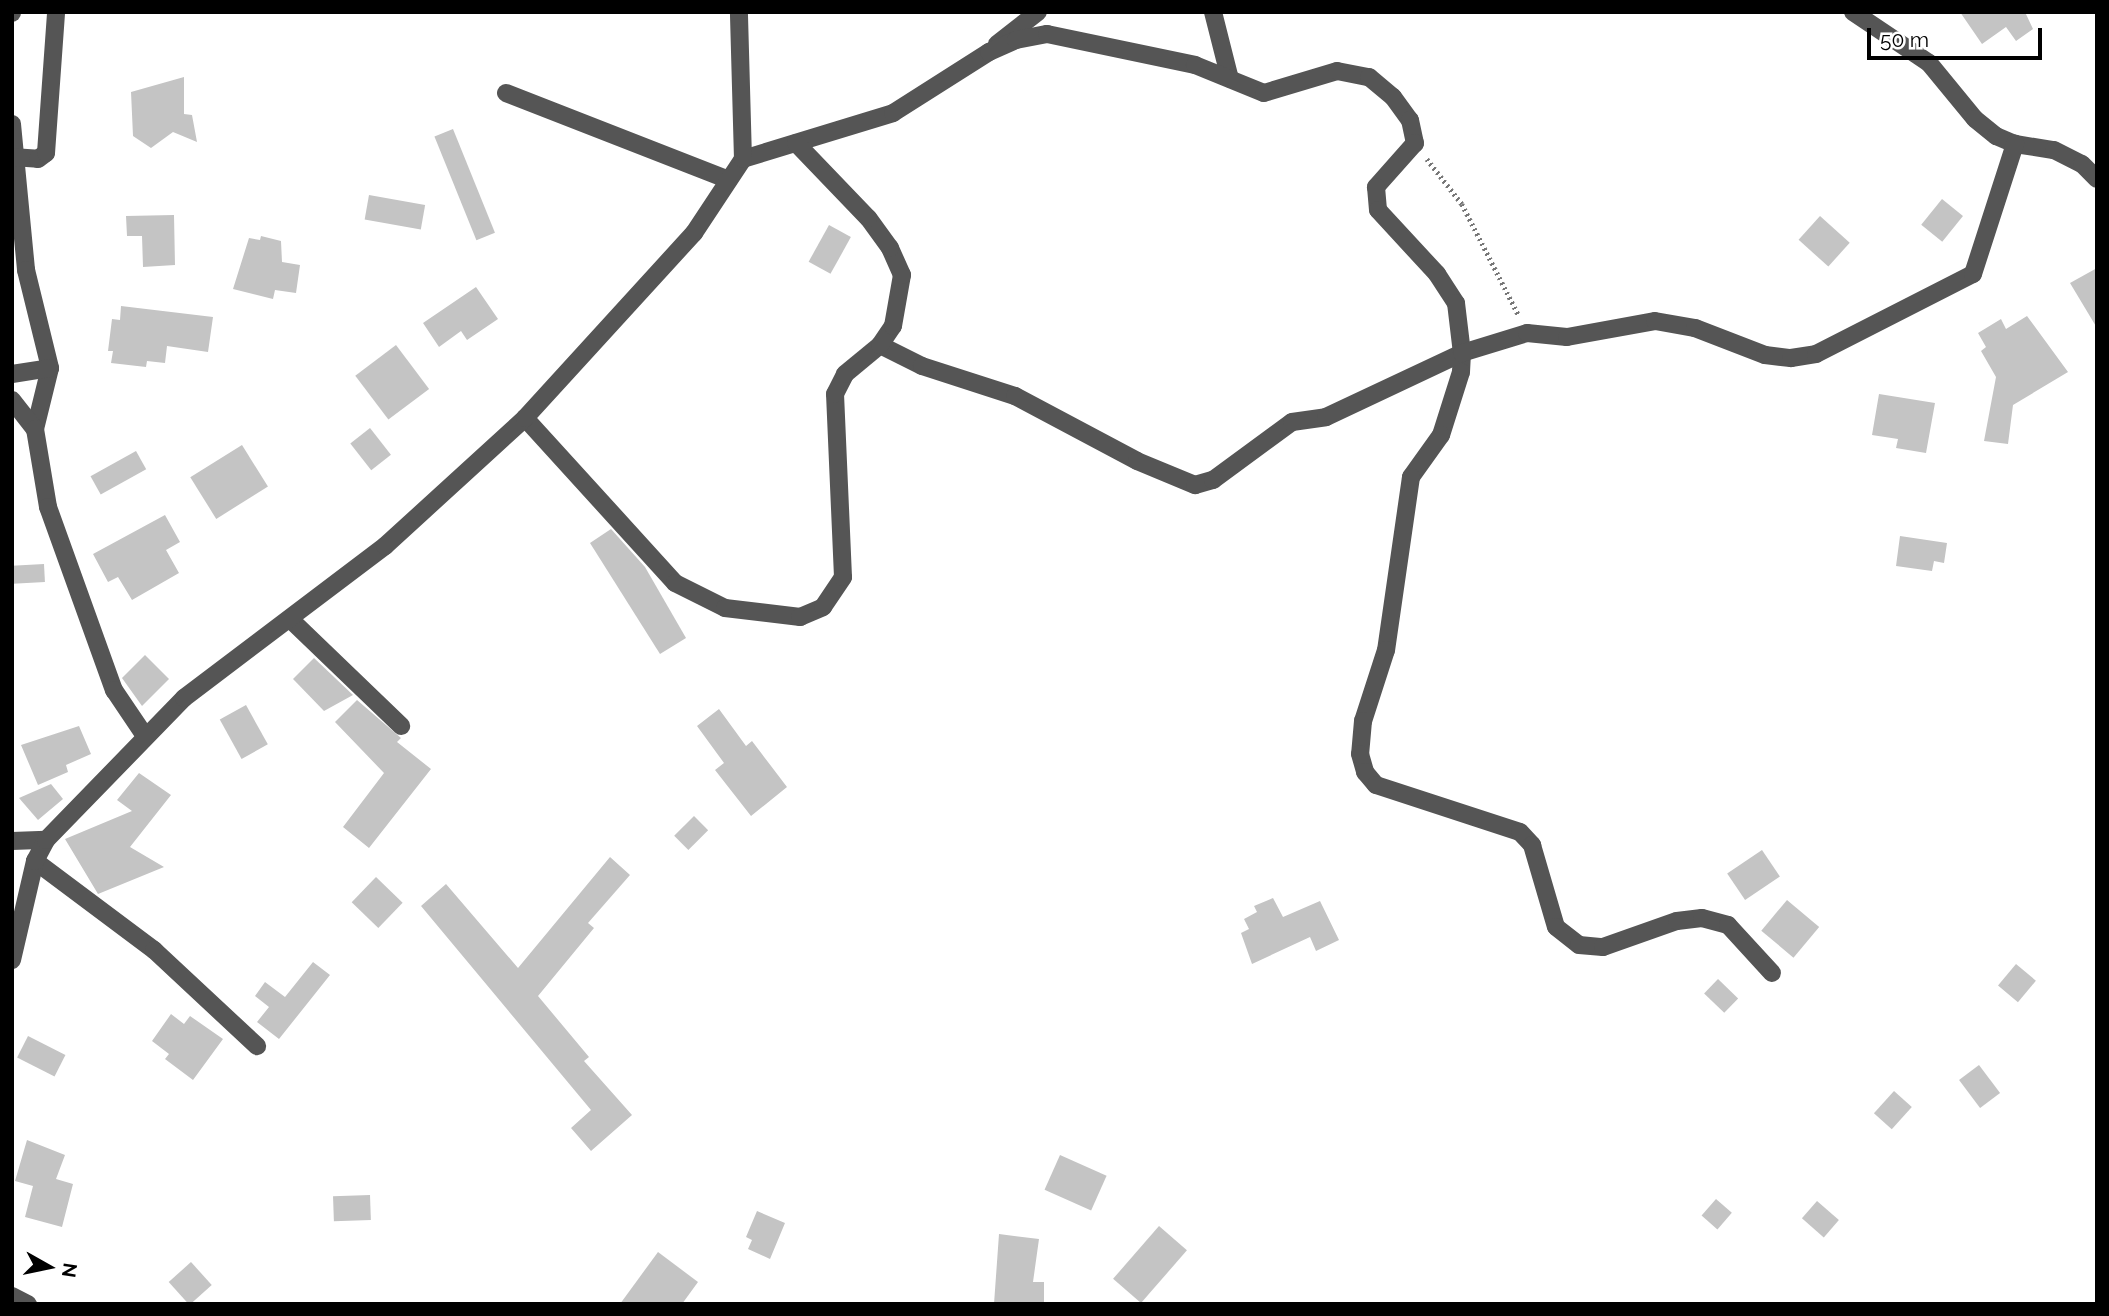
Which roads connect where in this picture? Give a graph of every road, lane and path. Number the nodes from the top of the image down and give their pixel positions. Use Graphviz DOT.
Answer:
graph roads {
  1 [pos="56,12"];
  2 [pos="739,12"];
  3 [pos="1038,12"];
  4 [pos="1213,12"];
  5 [pos="1853,12"];
  6 [pos="989,52"];
  7 [pos="1230,79"];
  8 [pos="506,93"];
  9 [pos="12,124"];
  10 [pos="796,143"];
  11 [pos="1415,143"];
  12 [pos="2014,144"];
  13 [pos="14,157"];
  14 [pos="743,159"];
  15 [pos="2097,179"];
  16 [pos="729,180"];
  17 [pos="1527,333"];
  18 [pos="880,345"];
  19 [pos="1462,354"];
  20 [pos="50,368"];
  21 [pos="12,374"];
  22 [pos="12,400"];
  23 [pos="525,418"];
  24 [pos="35,429"];
  25 [pos="291,620"];
  26 [pos="401,726"];
  27 [pos="145,736"];
  28 [pos="46,840"];
  29 [pos="12,841"];
  30 [pos="35,861"];
  31 [pos="12,960"];
  32 [pos="1772,974"];
  33 [pos="257,1046"];
  34 [pos="12,1296"];
  35 [pos="28,1304"];
  1 -- 13 [label="street"];
  2 -- 14 [label="street"];
  3 -- 6 [label="street"];
  4 -- 7 [label="street"];
  5 -- 12 [label="street"];
  6 -- 7 [label="street"];
  6 -- 10 [label="street"];
  7 -- 11 [label="street"];
  8 -- 16 [label="street"];
  9 -- 13 [label="street"];
  10 -- 14 [label="street"];
  10 -- 18 [label="street"];
  11 -- 17 [label="path"];
  11 -- 19 [label="street"];
  12 -- 15 [label="street"];
  12 -- 17 [label="street"];
  13 -- 20 [label="street"];
  14 -- 16 [label="street"];
  16 -- 23 [label="street"];
  17 -- 19 [label="street"];
  18 -- 19 [label="street"];
  18 -- 23 [label="street"];
  19 -- 32 [label="street"];
  20 -- 21 [label="street"];
  20 -- 24 [label="street"];
  22 -- 24 [label="street"];
  23 -- 25 [label="street"];
  24 -- 27 [label="street"];
  25 -- 26 [label="street"];
  25 -- 27 [label="street"];
  27 -- 28 [label="street"];
  28 -- 29 [label="street"];
  28 -- 30 [label="street"];
  30 -- 31 [label="street"];
  30 -- 33 [label="street"];
  34 -- 35 [label="street"];
}
